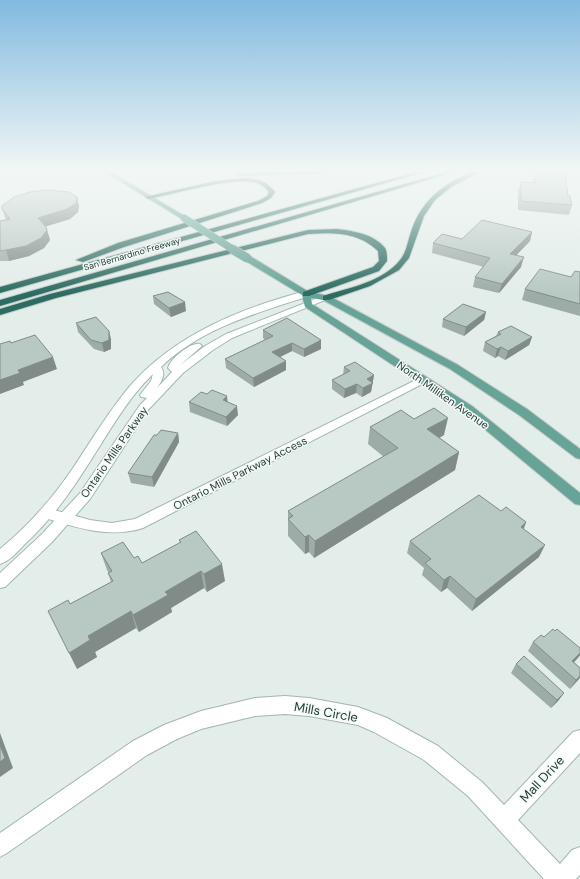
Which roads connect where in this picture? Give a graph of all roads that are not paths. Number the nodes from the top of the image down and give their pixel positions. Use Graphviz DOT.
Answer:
graph roads {
  1 [pos="174,212"];
  2 [pos="228,212"];
  3 [pos="258,212"];
  4 [pos="276,212"];
  5 [pos="293,212"];
  6 [pos="311,212"];
  7 [pos="421,212"];
  8 [pos="68,265"];
  9 [pos="0,284"];
  10 [pos="0,290"];
  11 [pos="306,294"];
  12 [pos="0,296"];
  13 [pos="326,298"];
  14 [pos="0,303"];
  15 [pos="308,305"];
  16 [pos="0,312"];
  17 [pos="210,330"];
  18 [pos="156,366"];
  19 [pos="179,371"];
  20 [pos="424,379"];
  21 [pos="129,430"];
  22 [pos="580,455"];
  23 [pos="580,500"];
  24 [pos="47,513"];
  25 [pos="66,518"];
  26 [pos="0,558"];
  27 [pos="0,582"];
  28 [pos="580,739"];
  29 [pos="504,820"];
  30 [pos="0,846"];
  31 [pos="580,858"];
  32 [pos="559,879"];
  33 [pos="562,879"];
  1 -- 11 [label="main road, bridge"];
  2 -- 8 [label="highway"];
  3 -- 8 [label="highway, San Bernardino Freeway"];
  4 -- 10 [label="highway"];
  5 -- 12 [label="highway"];
  6 -- 14 [label="highway, San Bernardino Freeway"];
  7 -- 13 [label="highway"];
  8 -- 9 [label="highway, San Bernardino Freeway"];
  11 -- 13 [label="main road"];
  11 -- 15 [label="main road"];
  11 -- 16 [label="highway"];
  11 -- 17 [label="main road, Ontario Mills Parkway"];
  13 -- 15 [label="main road, Ontario Mills Parkway"];
  13 -- 22 [label="main road"];
  15 -- 19 [label="main road, Ontario Mills Parkway"];
  15 -- 20 [label="main road, North Milliken Avenue"];
  17 -- 18 [label="main road, Ontario Mills Parkway"];
  17 -- 19 [label="main road"];
  18 -- 21 [label="main road"];
  18 -- 24 [label="main road, Ontario Mills Parkway"];
  19 -- 21 [label="main road, Ontario Mills Parkway"];
  20 -- 23 [label="main road, North Milliken Avenue"];
  20 -- 25 [label="main road, Ontario Mills Parkway Access"];
  21 -- 25 [label="main road, Ontario Mills Parkway"];
  24 -- 25 [label="main road, Ontario Mills Parkway Access"];
  24 -- 26 [label="main road, Ontario Mills Parkway"];
  25 -- 27 [label="main road, Ontario Mills Parkway"];
  28 -- 29 [label="main road, Mall Drive"];
  29 -- 30 [label="main road, Mills Circle"];
  29 -- 32 [label="main road, Mills Circle"];
  31 -- 33 [label="main road"];
}
